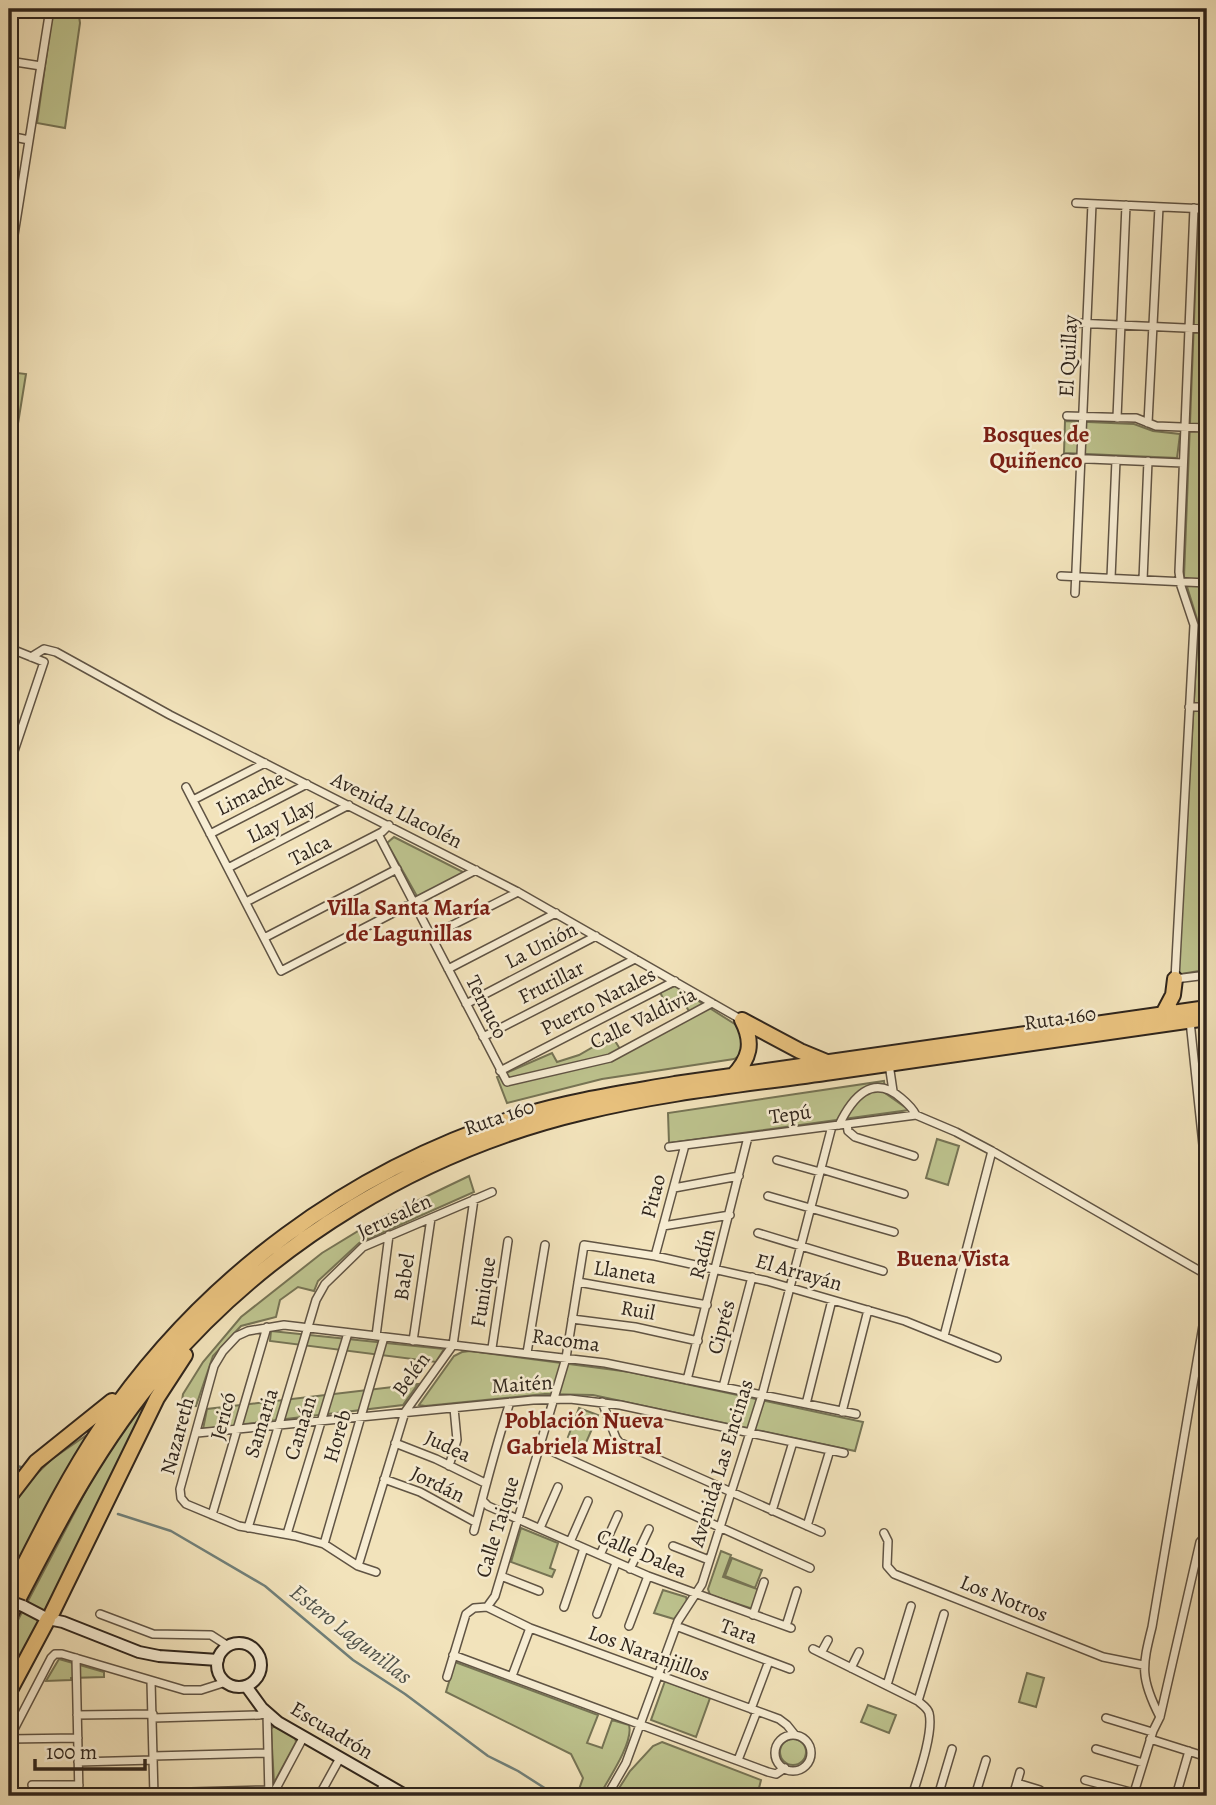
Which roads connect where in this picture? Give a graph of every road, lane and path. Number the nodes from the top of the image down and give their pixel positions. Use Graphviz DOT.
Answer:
graph roads {
  1 [pos="50,9"];
  2 [pos="9,61"];
  3 [pos="41,66"];
  4 [pos="9,136"];
  5 [pos="29,139"];
  6 [pos="1076,203"];
  7 [pos="1092,204"];
  8 [pos="1126,205"];
  9 [pos="1159,207"];
  10 [pos="1194,208"];
  11 [pos="1207,209"];
  12 [pos="13,211"];
  13 [pos="10,256"];
  14 [pos="21,258"];
  15 [pos="9,266"];
  16 [pos="1076,323"];
  17 [pos="1087,324"];
  18 [pos="1121,326"];
  19 [pos="1154,327"];
  20 [pos="1189,329"];
  21 [pos="1207,330"];
  22 [pos="1067,416"];
  23 [pos="1083,416"];
  24 [pos="1117,418"];
  25 [pos="1148,424"];
  26 [pos="1185,427"];
  27 [pos="1207,428"];
  28 [pos="1065,458"];
  29 [pos="1081,458"];
  30 [pos="1116,460"];
  31 [pos="1148,461"];
  32 [pos="1183,463"];
  33 [pos="1061,576"];
  34 [pos="1076,577"];
  35 [pos="1111,578"];
  36 [pos="1143,580"];
  37 [pos="1180,581"];
  38 [pos="1207,583"];
  39 [pos="1075,593"];
  40 [pos="9,648"];
  41 [pos="32,657"];
  42 [pos="1189,706"];
  43 [pos="1207,707"];
  44 [pos="11,750"];
  45 [pos="265,763"];
  46 [pos="9,765"];
  47 [pos="307,784"];
  48 [pos="186,787"];
  49 [pos="193,800"];
  50 [pos="349,805"];
  51 [pos="389,825"];
  52 [pos="210,834"];
  53 [pos="378,834"];
  54 [pos="228,867"];
  55 [pos="397,869"];
  56 [pos="476,870"];
  57 [pos="518,892"];
  58 [pos="246,902"];
  59 [pos="414,902"];
  60 [pos="556,914"];
  61 [pos="431,936"];
  62 [pos="596,936"];
  63 [pos="1207,937"];
  64 [pos="264,938"];
  65 [pos="635,958"];
  66 [pos="448,969"];
  67 [pos="1207,975"];
  68 [pos="1175,979"];
  69 [pos="675,981"];
  70 [pos="712,1003"];
  71 [pos="466,1004"];
  72 [pos="1207,1008"];
  73 [pos="1163,1014"];
  74 [pos="1207,1018"];
  75 [pos="742,1020"];
  76 [pos="1190,1021"];
  77 [pos="483,1037"];
  78 [pos="829,1063"];
  79 [pos="889,1064"];
  80 [pos="500,1070"];
  81 [pos="732,1077"];
  82 [pos="507,1082"];
  83 [pos="893,1091"];
  84 [pos="916,1115"];
  85 [pos="839,1125"];
  86 [pos="748,1137"];
  87 [pos="685,1145"];
  88 [pos="669,1147"];
  89 [pos="992,1151"];
  90 [pos="914,1156"];
  91 [pos="778,1160"];
  92 [pos="821,1171"];
  93 [pos="739,1176"];
  94 [pos="1207,1183"];
  95 [pos="674,1188"];
  96 [pos="492,1192"];
  97 [pos="904,1194"];
  98 [pos="768,1196"];
  99 [pos="474,1199"];
  100 [pos="811,1209"];
  101 [pos="730,1215"];
  102 [pos="431,1218"];
  103 [pos="663,1226"];
  104 [pos="894,1232"];
  105 [pos="758,1233"];
  106 [pos="390,1236"];
  107 [pos="508,1241"];
  108 [pos="545,1245"];
  109 [pos="584,1245"];
  110 [pos="801,1246"];
  111 [pos="655,1255"];
  112 [pos="717,1269"];
  113 [pos="883,1271"];
  114 [pos="1207,1275"];
  115 [pos="752,1277"];
  116 [pos="578,1282"];
  117 [pos="790,1288"];
  118 [pos="230,1300"];
  119 [pos="832,1300"];
  120 [pos="1207,1302"];
  121 [pos="707,1305"];
  122 [pos="868,1310"];
  123 [pos="572,1319"];
  124 [pos="267,1327"];
  125 [pos="308,1328"];
  126 [pos="348,1333"];
  127 [pos="944,1336"];
  128 [pos="380,1337"];
  129 [pos="413,1341"];
  130 [pos="698,1341"];
  131 [pos="453,1345"];
  132 [pos="492,1348"];
  133 [pos="527,1353"];
  134 [pos="566,1358"];
  135 [pos="997,1359"];
  136 [pos="146,1368"];
  137 [pos="687,1380"];
  138 [pos="723,1387"];
  139 [pos="762,1395"];
  140 [pos="555,1399"];
  141 [pos="510,1402"];
  142 [pos="602,1402"];
  143 [pos="806,1404"];
  144 [pos="454,1408"];
  145 [pos="405,1412"];
  146 [pos="842,1412"];
  147 [pos="856,1415"];
  148 [pos="361,1417"];
  149 [pos="321,1421"];
  150 [pos="279,1425"];
  151 [pos="237,1429"];
  152 [pos="750,1432"];
  153 [pos="197,1433"];
  154 [pos="793,1442"];
  155 [pos="395,1443"];
  156 [pos="540,1446"];
  157 [pos="830,1450"];
  158 [pos="844,1453"];
  159 [pos="449,1466"];
  160 [pos="384,1479"];
  161 [pos="485,1483"];
  162 [pos="558,1487"];
  163 [pos="730,1492"];
  164 [pos="9,1497"];
  165 [pos="483,1501"];
  166 [pos="588,1501"];
  167 [pos="772,1511"];
  168 [pos="212,1515"];
  169 [pos="618,1515"];
  170 [pos="518,1518"];
  171 [pos="807,1526"];
  172 [pos="720,1527"];
  173 [pos="248,1528"];
  174 [pos="540,1528"];
  175 [pos="649,1529"];
  176 [pos="821,1532"];
  177 [pos="884,1533"];
  178 [pos="287,1534"];
  179 [pos="1206,1535"];
  180 [pos="570,1542"];
  181 [pos="324,1544"];
  182 [pos="673,1546"];
  183 [pos="584,1548"];
  184 [pos="600,1555"];
  185 [pos="709,1560"];
  186 [pos="616,1563"];
  187 [pos="358,1566"];
  188 [pos="810,1568"];
  189 [pos="631,1569"];
  190 [pos="376,1572"];
  191 [pos="501,1576"];
  192 [pos="648,1576"];
  193 [pos="764,1582"];
  194 [pos="539,1591"];
  195 [pos="797,1591"];
  196 [pos="9,1595"];
  197 [pos="697,1595"];
  198 [pos="9,1601"];
  199 [pos="911,1606"];
  200 [pos="564,1607"];
  201 [pos="487,1608"];
  202 [pos="100,1614"];
  203 [pos="597,1614"];
  204 [pos="944,1614"];
  205 [pos="753,1615"];
  206 [pos="9,1617"];
  207 [pos="54,1618"];
  208 [pos="629,1626"];
  209 [pos="676,1626"];
  210 [pos="530,1628"];
  211 [pos="828,1640"];
  212 [pos="228,1646"];
  213 [pos="859,1652"];
  214 [pos="453,1655"];
  215 [pos="76,1658"];
  216 [pos="218,1660"];
  217 [pos="769,1661"];
  218 [pos="1143,1665"];
  219 [pos="851,1668"];
  220 [pos="790,1669"];
  221 [pos="659,1675"];
  222 [pos="447,1676"];
  223 [pos="512,1676"];
  224 [pos="151,1681"];
  225 [pos="226,1682"];
  226 [pos="887,1685"];
  227 [pos="246,1686"];
  228 [pos="9,1692"];
  229 [pos="918,1701"];
  230 [pos="754,1710"];
  231 [pos="267,1713"];
  232 [pos="77,1715"];
  233 [pos="153,1716"];
  234 [pos="1160,1717"];
  235 [pos="1107,1718"];
  236 [pos="642,1724"];
  237 [pos="795,1735"];
  238 [pos="1151,1736"];
  239 [pos="78,1738"];
  240 [pos="303,1738"];
  241 [pos="9,1739"];
  242 [pos="952,1749"];
  243 [pos="1096,1749"];
  244 [pos="1189,1751"];
  245 [pos="267,1753"];
  246 [pos="1207,1756"];
  247 [pos="153,1758"];
  248 [pos="340,1758"];
  249 [pos="738,1760"];
  250 [pos="986,1760"];
  251 [pos="78,1762"];
  252 [pos="1143,1763"];
  253 [pos="785,1768"];
  254 [pos="1020,1772"];
  255 [pos="1086,1780"];
  256 [pos="384,1783"];
  257 [pos="1017,1783"];
  258 [pos="79,1784"];
  259 [pos="32,1785"];
  260 [pos="1041,1790"];
  261 [pos="270,1794"];
  262 [pos="154,1795"];
  263 [pos="1133,1795"];
  264 [pos="10,1796"];
  265 [pos="79,1796"];
  266 [pos="318,1796"];
  267 [pos="377,1796"];
  268 [pos="407,1796"];
  269 [pos="607,1796"];
  270 [pos="912,1796"];
  271 [pos="938,1796"];
  272 [pos="975,1796"];
  273 [pos="1013,1796"];
  274 [pos="1176,1796"];
  1 -- 3 [label="street"];
  2 -- 3 [label="street"];
  3 -- 5 [label="street"];
  4 -- 5 [label="street"];
  5 -- 12 [label="street"];
  6 -- 7 [label="street"];
  7 -- 8 [label="street"];
  7 -- 17 [label="street, El Quillay"];
  8 -- 9 [label="street"];
  8 -- 18 [label="street"];
  9 -- 10 [label="street"];
  9 -- 19 [label="street"];
  10 -- 11 [label="street"];
  10 -- 20 [label="street"];
  12 -- 13 [label="street"];
  13 -- 14 [label="street"];
  13 -- 15 [label="street"];
  16 -- 17 [label="street"];
  17 -- 18 [label="street"];
  17 -- 23 [label="street, El Quillay"];
  18 -- 19 [label="street"];
  18 -- 24 [label="street"];
  19 -- 20 [label="street"];
  19 -- 25 [label="street"];
  20 -- 21 [label="street"];
  20 -- 26 [label="street"];
  22 -- 23 [label="street"];
  23 -- 24 [label="street"];
  23 -- 29 [label="street, El Quillay"];
  24 -- 25 [label="street"];
  25 -- 26 [label="street"];
  26 -- 27 [label="street"];
  26 -- 32 [label="street"];
  28 -- 29 [label="street"];
  29 -- 30 [label="street"];
  29 -- 34 [label="street, El Quillay"];
  30 -- 31 [label="street"];
  30 -- 35 [label="street"];
  31 -- 32 [label="street"];
  31 -- 36 [label="street"];
  32 -- 37 [label="street"];
  33 -- 34 [label="street"];
  34 -- 35 [label="street"];
  34 -- 39 [label="street, El Quillay"];
  35 -- 36 [label="street"];
  36 -- 37 [label="street"];
  37 -- 38 [label="street"];
  37 -- 42 [label="street"];
  40 -- 41 [label="street"];
  41 -- 44 [label="street"];
  41 -- 45 [label="street, Avenida Llacolén"];
  42 -- 43 [label="street"];
  42 -- 68 [label="street"];
  44 -- 46 [label="street"];
  45 -- 47 [label="street, Avenida Llacolén"];
  45 -- 49 [label="street"];
  47 -- 50 [label="street, Avenida Llacolén"];
  47 -- 52 [label="street, Limache"];
  48 -- 49 [label="street"];
  49 -- 52 [label="street"];
  50 -- 51 [label="street, Avenida Llacolén"];
  50 -- 54 [label="street, Llay Llay"];
  51 -- 53 [label="street, Talca"];
  51 -- 56 [label="street, Avenida Llacolén"];
  52 -- 54 [label="street"];
  53 -- 55 [label="street, Temuco"];
  53 -- 58 [label="street, Talca"];
  54 -- 58 [label="street"];
  55 -- 59 [label="street, Temuco"];
  55 -- 64 [label="street"];
  56 -- 57 [label="street, Avenida Llacolén"];
  56 -- 59 [label="street"];
  57 -- 60 [label="street, Avenida Llacolén"];
  57 -- 61 [label="street"];
  58 -- 64 [label="street"];
  59 -- 61 [label="street, Temuco"];
  59 -- 64 [label="street"];
  60 -- 62 [label="street, Avenida Llacolén"];
  60 -- 66 [label="street"];
  61 -- 66 [label="street, Temuco"];
  62 -- 65 [label="street, Avenida Llacolén"];
  62 -- 71 [label="street, La Unión"];
  63 -- 67 [label="street"];
  65 -- 69 [label="street, Avenida Llacolén"];
  65 -- 77 [label="street, Frutillar"];
  66 -- 71 [label="street, Temuco"];
  67 -- 68 [label="street"];
  68 -- 73 [label="highway"];
  69 -- 70 [label="street, Avenida Llacolén"];
  69 -- 80 [label="street, Puerto Natales"];
  70 -- 75 [label="street, Avenida Llacolén"];
  70 -- 82 [label="street, Calle Valdivia"];
  71 -- 77 [label="street, Temuco"];
  72 -- 73 [label="highway, Ruta 160"];
  73 -- 78 [label="highway, Ruta 160"];
  74 -- 76 [label="highway, Ruta 160"];
  75 -- 78 [label="highway"];
  75 -- 81 [label="highway"];
  76 -- 79 [label="highway, Ruta 160"];
  76 -- 94 [label="street"];
  77 -- 80 [label="street, Temuco"];
  78 -- 81 [label="highway, Ruta 160"];
  79 -- 83 [label="street"];
  79 -- 118 [label="highway, Ruta 160"];
  80 -- 82 [label="street, Temuco"];
  81 -- 136 [label="highway, Ruta 160"];
  83 -- 84 [label="street"];
  83 -- 85 [label="street"];
  84 -- 85 [label="street, Tepú"];
  84 -- 89 [label="street"];
  85 -- 86 [label="street, Tepú"];
  85 -- 90 [label="street"];
  85 -- 92 [label="street, Avenida Las Encinas"];
  86 -- 87 [label="street, Tepú"];
  86 -- 93 [label="street, Radín"];
  87 -- 88 [label="street, Tepú"];
  87 -- 95 [label="street, Pitao"];
  89 -- 114 [label="street"];
  89 -- 127 [label="street"];
  91 -- 92 [label="street"];
  92 -- 97 [label="street"];
  92 -- 100 [label="street, Avenida Las Encinas"];
  93 -- 95 [label="street"];
  93 -- 101 [label="street, Radín"];
  95 -- 103 [label="street, Pitao"];
  96 -- 99 [label="street, Jerusalén"];
  98 -- 100 [label="street"];
  99 -- 102 [label="street, Jerusalén"];
  99 -- 131 [label="street, Belén"];
  100 -- 104 [label="street"];
  100 -- 110 [label="street, Avenida Las Encinas"];
  101 -- 103 [label="street"];
  101 -- 112 [label="street, Radín"];
  102 -- 106 [label="street, Jerusalén"];
  102 -- 129 [label="street, Babel"];
  103 -- 111 [label="street, Pitao"];
  105 -- 110 [label="street"];
  106 -- 125 [label="street, Jerusalén"];
  106 -- 128 [label="street, Horeb"];
  107 -- 132 [label="street, Funique"];
  108 -- 133 [label="street"];
  109 -- 111 [label="street, El Arrayán"];
  109 -- 116 [label="street, Calle Taique"];
  110 -- 113 [label="street"];
  110 -- 117 [label="street, Avenida Las Encinas"];
  111 -- 112 [label="street, El Arrayán"];
  112 -- 115 [label="street, El Arrayán"];
  112 -- 121 [label="street, Radín"];
  115 -- 117 [label="street, El Arrayán"];
  115 -- 138 [label="street, Ciprés"];
  116 -- 121 [label="street, Llaneta"];
  116 -- 123 [label="street, Calle Taique"];
  117 -- 119 [label="street, El Arrayán"];
  117 -- 139 [label="street, Avenida Las Encinas"];
  118 -- 206 [label="highway, Ruta 160"];
  118 -- 207 [label="highway"];
  119 -- 122 [label="street, El Arrayán"];
  119 -- 143 [label="street"];
  120 -- 218 [label="street"];
  121 -- 130 [label="street, Radín"];
  122 -- 127 [label="street, El Arrayán"];
  122 -- 146 [label="street"];
  123 -- 130 [label="street, Ruil"];
  123 -- 134 [label="street, Calle Taique"];
  124 -- 125 [label="street, Racoma"];
  124 -- 151 [label="street, Jericó"];
  124 -- 153 [label="street, Nazareth"];
  125 -- 126 [label="street, Racoma"];
  125 -- 150 [label="street, Samaria"];
  126 -- 128 [label="street, Racoma"];
  126 -- 149 [label="street, Canaán"];
  127 -- 135 [label="street, El Arrayán"];
  128 -- 129 [label="street, Racoma"];
  128 -- 148 [label="street, Horeb"];
  129 -- 131 [label="street, Racoma"];
  130 -- 137 [label="street, Radín"];
  131 -- 132 [label="street, Racoma"];
  131 -- 145 [label="street, Belén"];
  132 -- 133 [label="street, Racoma"];
  133 -- 134 [label="street, Racoma"];
  134 -- 137 [label="street, Racoma"];
  134 -- 140 [label="street, Calle Taique"];
  136 -- 164 [label="highway"];
  136 -- 196 [label="highway, Ruta 160"];
  137 -- 138 [label="street, Racoma"];
  138 -- 139 [label="street, Racoma"];
  139 -- 143 [label="street, Racoma"];
  139 -- 152 [label="street, Avenida Las Encinas"];
  140 -- 141 [label="street, Maitén"];
  140 -- 142 [label="street, Maitén"];
  140 -- 156 [label="street, Calle Taique"];
  141 -- 144 [label="street, Maitén"];
  141 -- 161 [label="street"];
  142 -- 152 [label="street, Maitén"];
  142 -- 163 [label="street"];
  143 -- 146 [label="street, Racoma"];
  144 -- 145 [label="street, Maitén"];
  144 -- 159 [label="street"];
  145 -- 148 [label="street, Maitén"];
  145 -- 155 [label="street, Belén"];
  146 -- 147 [label="street, Racoma"];
  148 -- 149 [label="street, Maitén"];
  148 -- 181 [label="street, Horeb"];
  149 -- 150 [label="street, Maitén"];
  149 -- 178 [label="street, Canaán"];
  150 -- 151 [label="street, Maitén"];
  150 -- 173 [label="street, Samaria"];
  151 -- 153 [label="street, Maitén"];
  151 -- 168 [label="street, Jericó"];
  152 -- 154 [label="street, Maitén"];
  152 -- 163 [label="street, Avenida Las Encinas"];
  153 -- 168 [label="street, Nazareth"];
  154 -- 157 [label="street, Maitén"];
  154 -- 167 [label="street"];
  155 -- 159 [label="street, Judea"];
  155 -- 160 [label="street, Belén"];
  156 -- 170 [label="street, Calle Taique"];
  156 -- 172 [label="street"];
  157 -- 158 [label="street, Maitén"];
  157 -- 171 [label="street"];
  159 -- 161 [label="street, Judea"];
  160 -- 165 [label="street, Jordán"];
  160 -- 187 [label="street, Belén"];
  161 -- 165 [label="street"];
  162 -- 174 [label="street"];
  163 -- 167 [label="street"];
  163 -- 172 [label="street, Avenida Las Encinas"];
  165 -- 170 [label="street, Calle Dalea"];
  166 -- 180 [label="street"];
  167 -- 171 [label="street"];
  168 -- 173 [label="street, Nazareth"];
  169 -- 184 [label="street"];
  170 -- 174 [label="street, Calle Dalea"];
  170 -- 191 [label="street, Calle Taique"];
  171 -- 176 [label="street"];
  172 -- 185 [label="street, Avenida Las Encinas"];
  172 -- 188 [label="street"];
  173 -- 178 [label="street, Nazareth"];
  174 -- 180 [label="street, Calle Dalea"];
  175 -- 189 [label="street"];
  177 -- 218 [label="street, Los Notros"];
  178 -- 181 [label="street, Nazareth"];
  179 -- 234 [label="street"];
  180 -- 183 [label="street, Calle Dalea"];
  181 -- 187 [label="street, Nazareth"];
  182 -- 185 [label="street"];
  183 -- 184 [label="street, Calle Dalea"];
  183 -- 200 [label="street"];
  184 -- 186 [label="street, Calle Dalea"];
  185 -- 197 [label="street, Avenida Las Encinas"];
  186 -- 189 [label="street, Calle Dalea"];
  186 -- 203 [label="street"];
  187 -- 190 [label="street, Nazareth"];
  189 -- 192 [label="street, Calle Dalea"];
  191 -- 194 [label="street"];
  191 -- 201 [label="street, Calle Taique"];
  192 -- 197 [label="street, Calle Dalea"];
  192 -- 208 [label="street"];
  193 -- 205 [label="street"];
  195 -- 205 [label="street, Calle Dalea"];
  197 -- 205 [label="street, Calle Dalea"];
  197 -- 209 [label="street, Avenida Las Encinas"];
  198 -- 207 [label="street, bridge"];
  199 -- 226 [label="street"];
  201 -- 210 [label="street, Los Naranjillos"];
  201 -- 214 [label="street, Calle Taique"];
  202 -- 212 [label="street"];
  204 -- 229 [label="street"];
  207 -- 216 [label="street"];
  207 -- 228 [label="highway"];
  209 -- 217 [label="street, Tara"];
  209 -- 221 [label="street, Avenida Las Encinas"];
  210 -- 221 [label="street, Los Naranjillos"];
  210 -- 223 [label="street"];
  211 -- 219 [label="street"];
  212 -- 216 [label="street"];
  212 -- 227 [label="street"];
  213 -- 219 [label="street"];
  214 -- 222 [label="street, Calle Taique"];
  214 -- 223 [label="street"];
  215 -- 224 [label="street"];
  215 -- 232 [label="street"];
  215 -- 241 [label="street"];
  216 -- 225 [label="street"];
  217 -- 220 [label="street, Tara"];
  217 -- 230 [label="street"];
  218 -- 234 [label="street"];
  219 -- 226 [label="street"];
  221 -- 230 [label="street, Los Naranjillos"];
  221 -- 236 [label="street, Avenida Las Encinas"];
  223 -- 236 [label="street"];
  224 -- 225 [label="street"];
  224 -- 233 [label="street"];
  225 -- 227 [label="street"];
  226 -- 229 [label="street"];
  227 -- 231 [label="street, Escuadrón"];
  229 -- 270 [label="street"];
  230 -- 237 [label="street, Los Naranjillos"];
  230 -- 249 [label="street"];
  231 -- 233 [label="street"];
  231 -- 240 [label="street, Escuadrón"];
  231 -- 245 [label="street"];
  232 -- 233 [label="street"];
  232 -- 239 [label="street"];
  233 -- 247 [label="street"];
  234 -- 238 [label="street"];
  235 -- 238 [label="street"];
  236 -- 249 [label="street"];
  236 -- 269 [label="street, Avenida Las Encinas"];
  237 -- 253 [label="street"];
  237 -- 253 [label="street"];
  238 -- 244 [label="street"];
  238 -- 252 [label="street"];
  239 -- 241 [label="street"];
  239 -- 251 [label="street"];
  240 -- 248 [label="street, Escuadrón"];
  240 -- 261 [label="street"];
  241 -- 264 [label="street"];
  242 -- 271 [label="street"];
  243 -- 252 [label="street"];
  244 -- 246 [label="street"];
  244 -- 274 [label="street"];
  245 -- 247 [label="street"];
  245 -- 261 [label="street"];
  247 -- 251 [label="street"];
  247 -- 262 [label="street"];
  248 -- 256 [label="street, Escuadrón"];
  248 -- 266 [label="street"];
  249 -- 253 [label="street"];
  250 -- 272 [label="street"];
  251 -- 258 [label="street"];
  252 -- 263 [label="street"];
  254 -- 257 [label="street"];
  255 -- 263 [label="street"];
  256 -- 267 [label="street"];
  256 -- 268 [label="street, Escuadrón"];
  257 -- 260 [label="street"];
  257 -- 273 [label="street"];
  258 -- 259 [label="street"];
  258 -- 265 [label="street"];
  261 -- 262 [label="street"];
}
